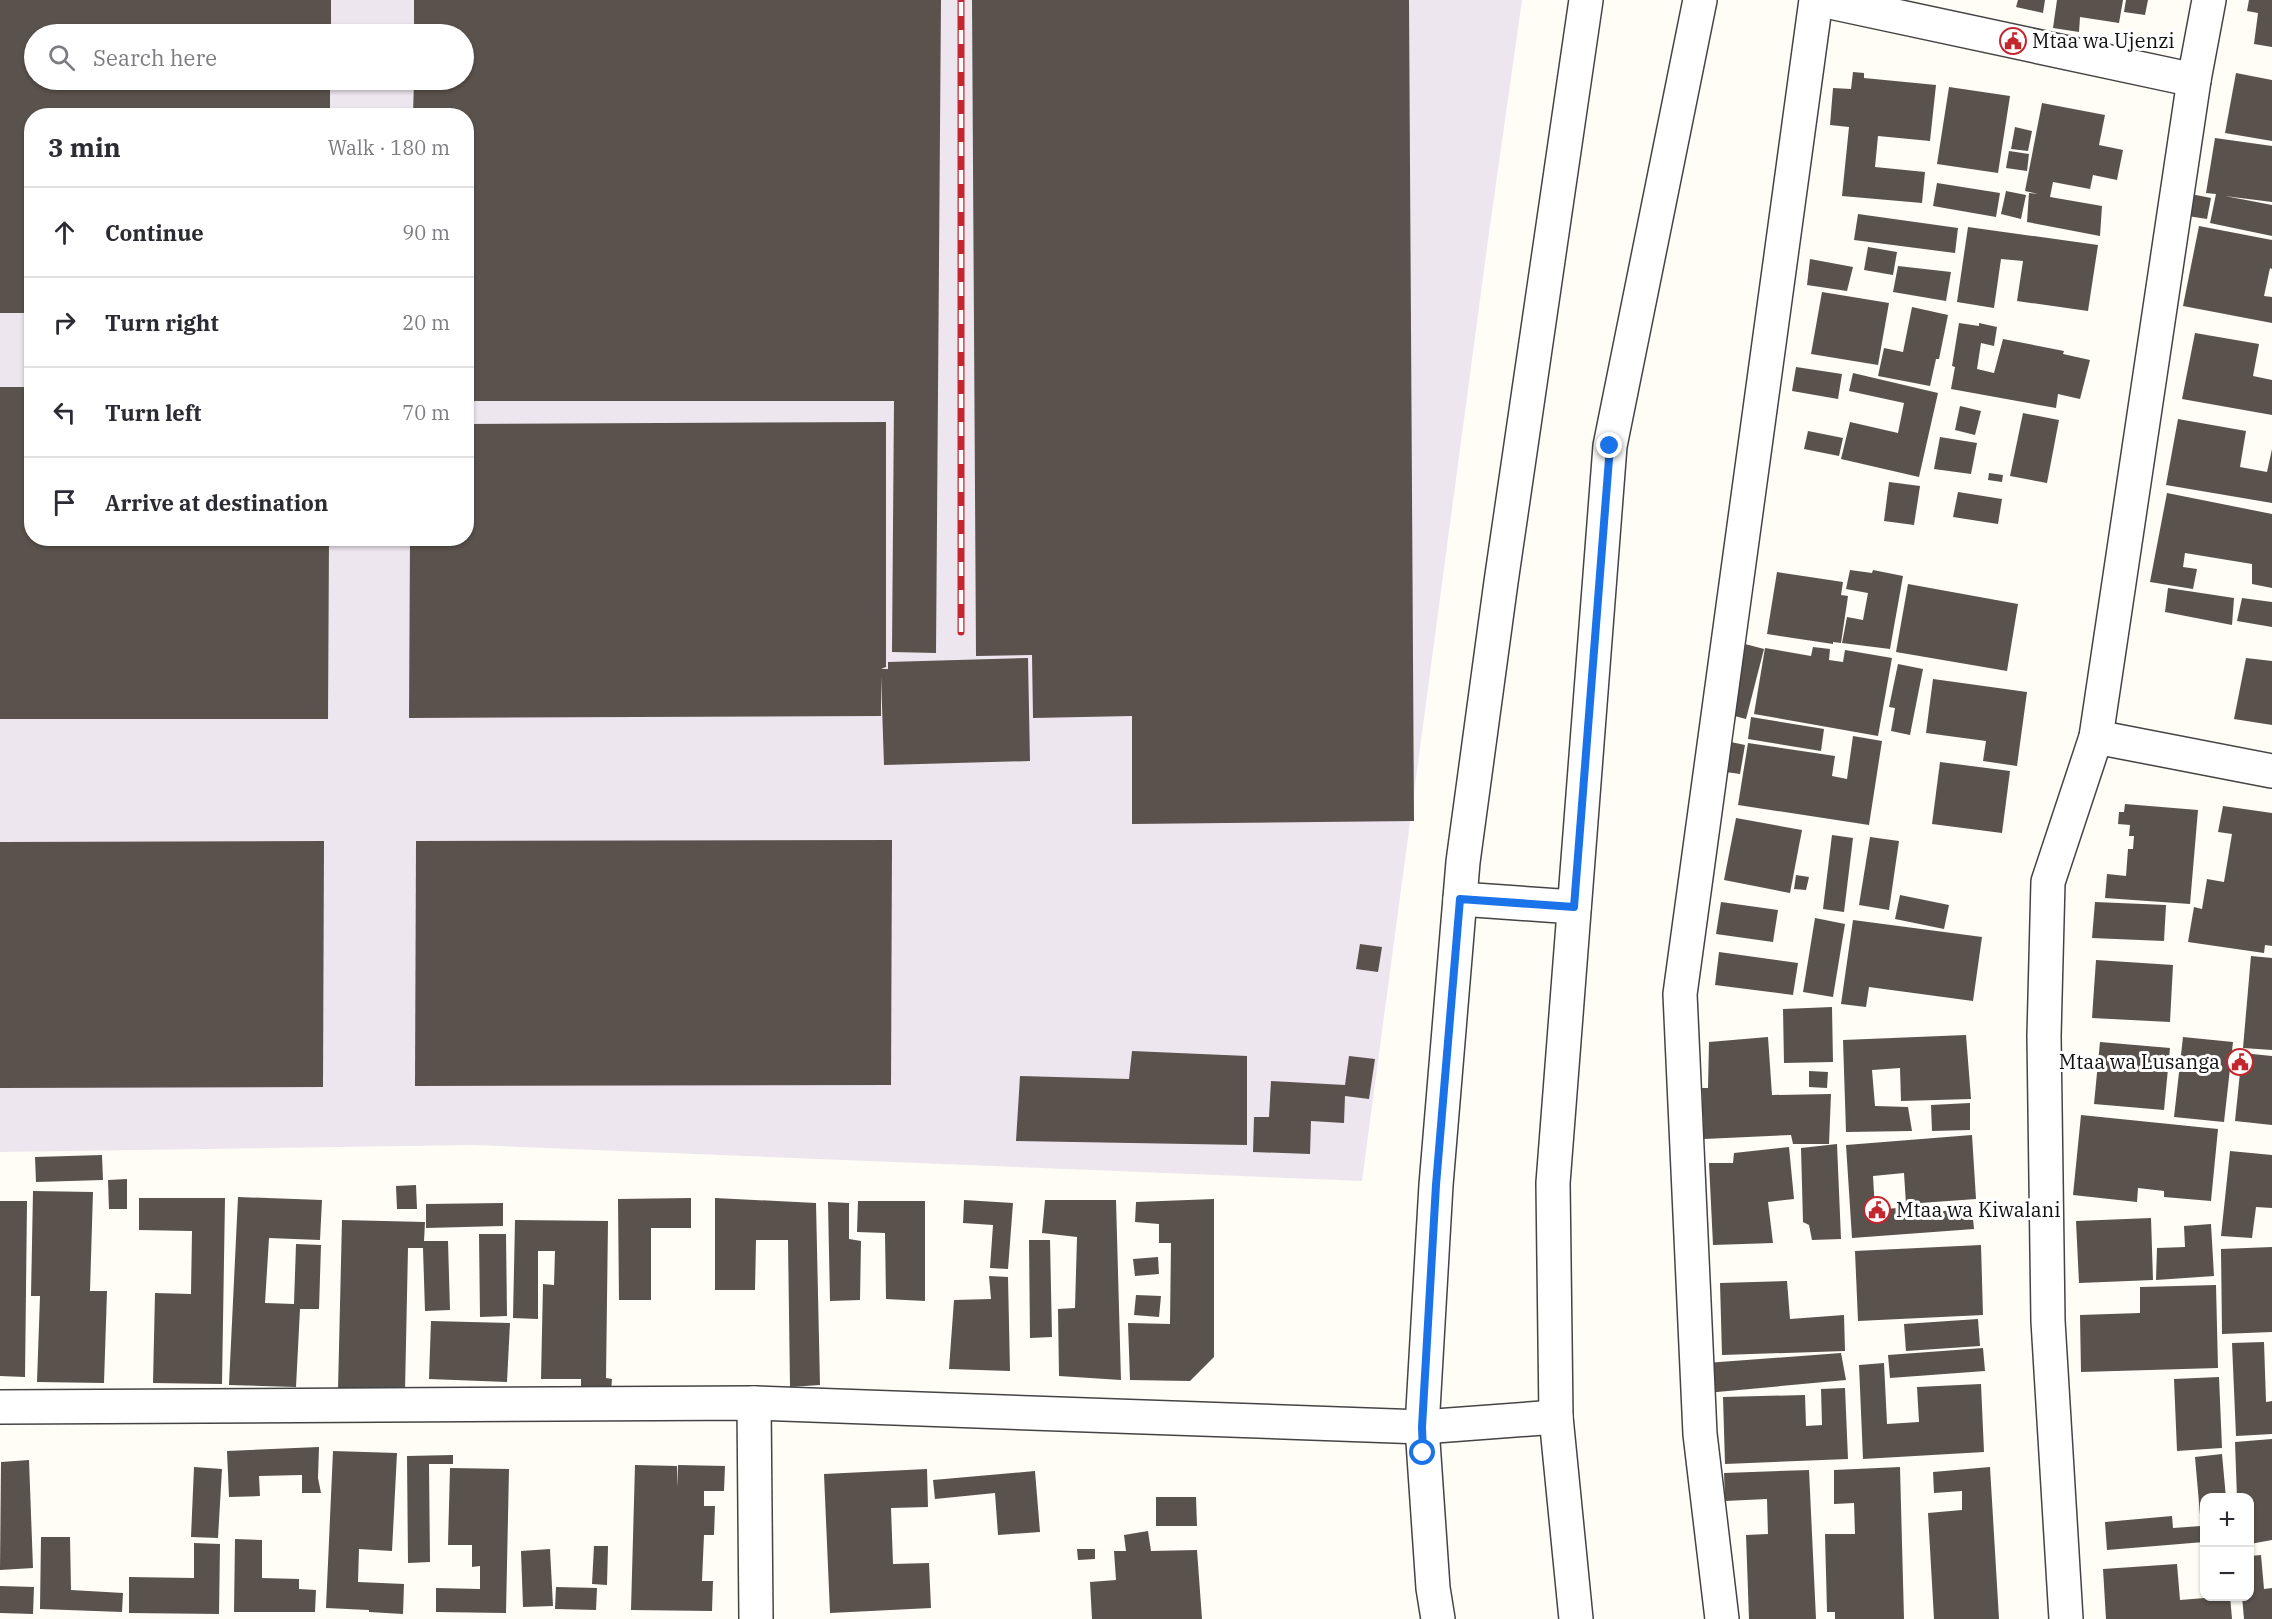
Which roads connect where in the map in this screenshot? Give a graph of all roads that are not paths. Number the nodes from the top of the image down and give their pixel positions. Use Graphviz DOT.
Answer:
graph roads {
  1 [pos="1586,0"];
  2 [pos="1700,0"];
  3 [pos="1816,0"];
  4 [pos="1821,0"];
  5 [pos="2209,0"];
  6 [pos="2194,80"];
  7 [pos="2096,737"];
  8 [pos="2272,771"];
  9 [pos="1460,899"];
  10 [pos="1574,907"];
  11 [pos="754,1403"];
  12 [pos="0,1407"];
  13 [pos="1556,1417"];
  14 [pos="1422,1427"];
  15 [pos="756,1619"];
  16 [pos="1438,1619"];
  17 [pos="1576,1619"];
  18 [pos="1722,1619"];
  19 [pos="2066,1619"];
  1 -- 9 [label="street"];
  2 -- 10 [label="street"];
  3 -- 18 [label="street"];
  4 -- 6 [label="street"];
  5 -- 6 [label="street"];
  6 -- 7 [label="street"];
  7 -- 8 [label="street"];
  7 -- 19 [label="street"];
  9 -- 10 [label="street"];
  9 -- 14 [label="street"];
  10 -- 13 [label="street"];
  11 -- 12 [label="street"];
  11 -- 14 [label="street"];
  11 -- 15 [label="street"];
  13 -- 14 [label="street"];
  13 -- 17 [label="street"];
  14 -- 16 [label="street"];
}
